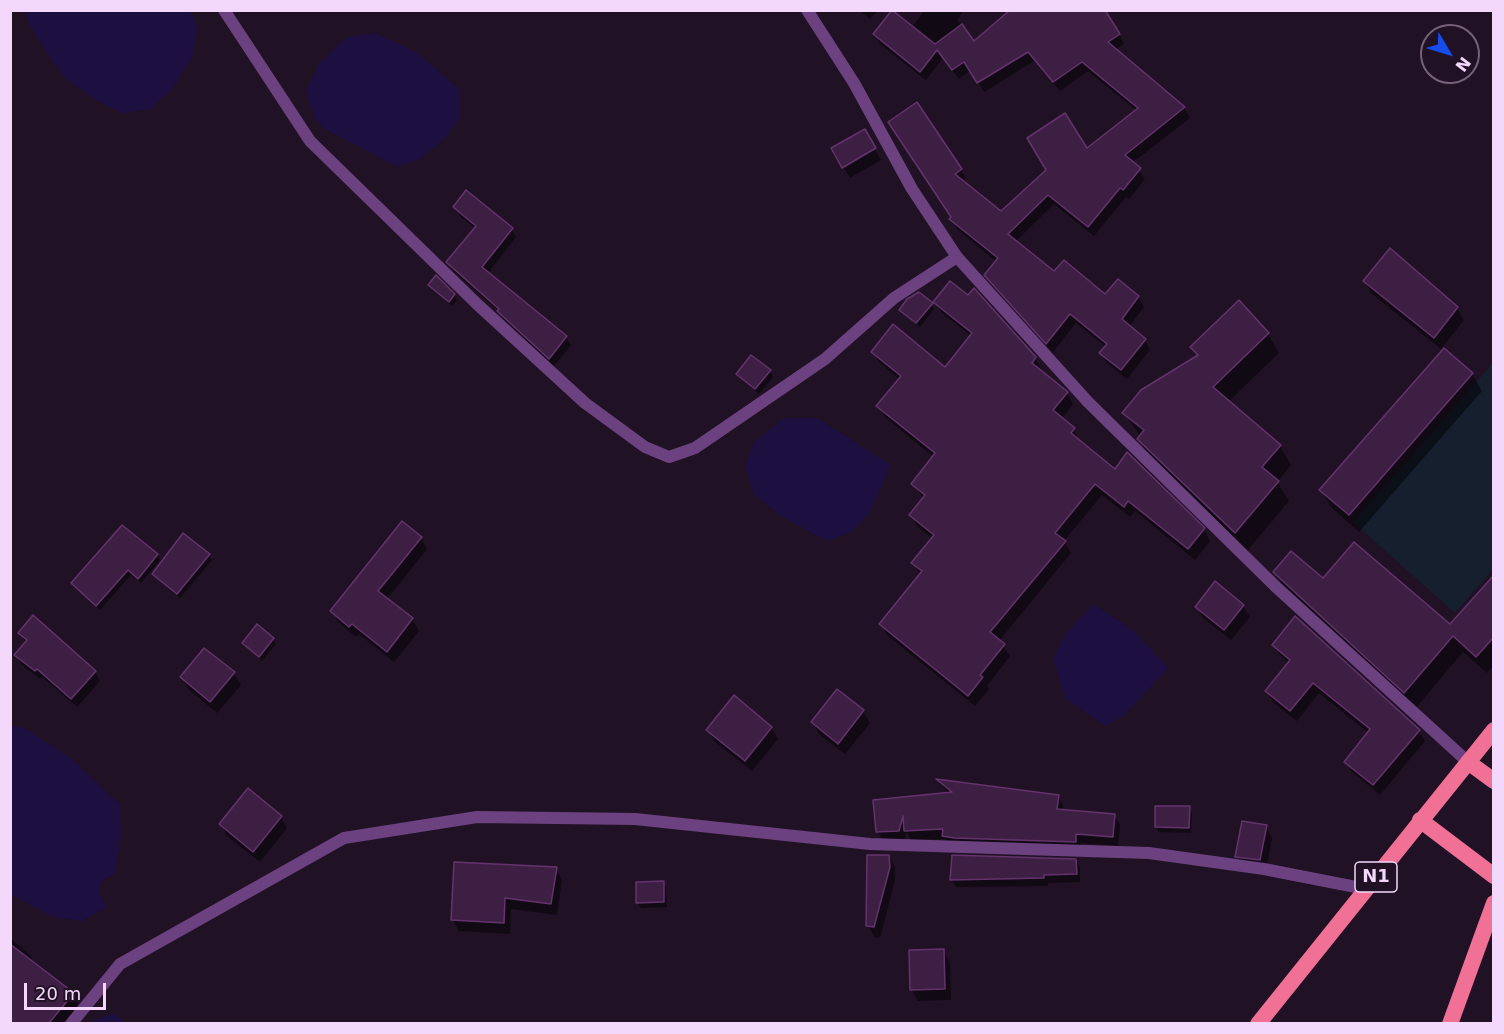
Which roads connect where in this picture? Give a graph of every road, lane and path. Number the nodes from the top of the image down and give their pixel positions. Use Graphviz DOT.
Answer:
graph roads {
  1 [pos="224,10"];
  2 [pos="807,10"];
  3 [pos="957,257"];
  4 [pos="1494,730"];
  5 [pos="1468,762"];
  6 [pos="1494,782"];
  7 [pos="1420,820"];
  8 [pos="1494,876"];
  9 [pos="1366,889"];
  10 [pos="1494,903"];
  11 [pos="71,1023"];
  12 [pos="1258,1023"];
  13 [pos="1450,1023"];
  1 -- 3 [label="street"];
  2 -- 3 [label="street"];
  3 -- 5 [label="street"];
  4 -- 5 [label="highway, N1"];
  5 -- 6 [label="highway"];
  5 -- 7 [label="highway, N1"];
  7 -- 8 [label="highway"];
  7 -- 9 [label="highway, N1"];
  9 -- 11 [label="street"];
  9 -- 12 [label="highway, N1"];
  10 -- 13 [label="highway"];
}
